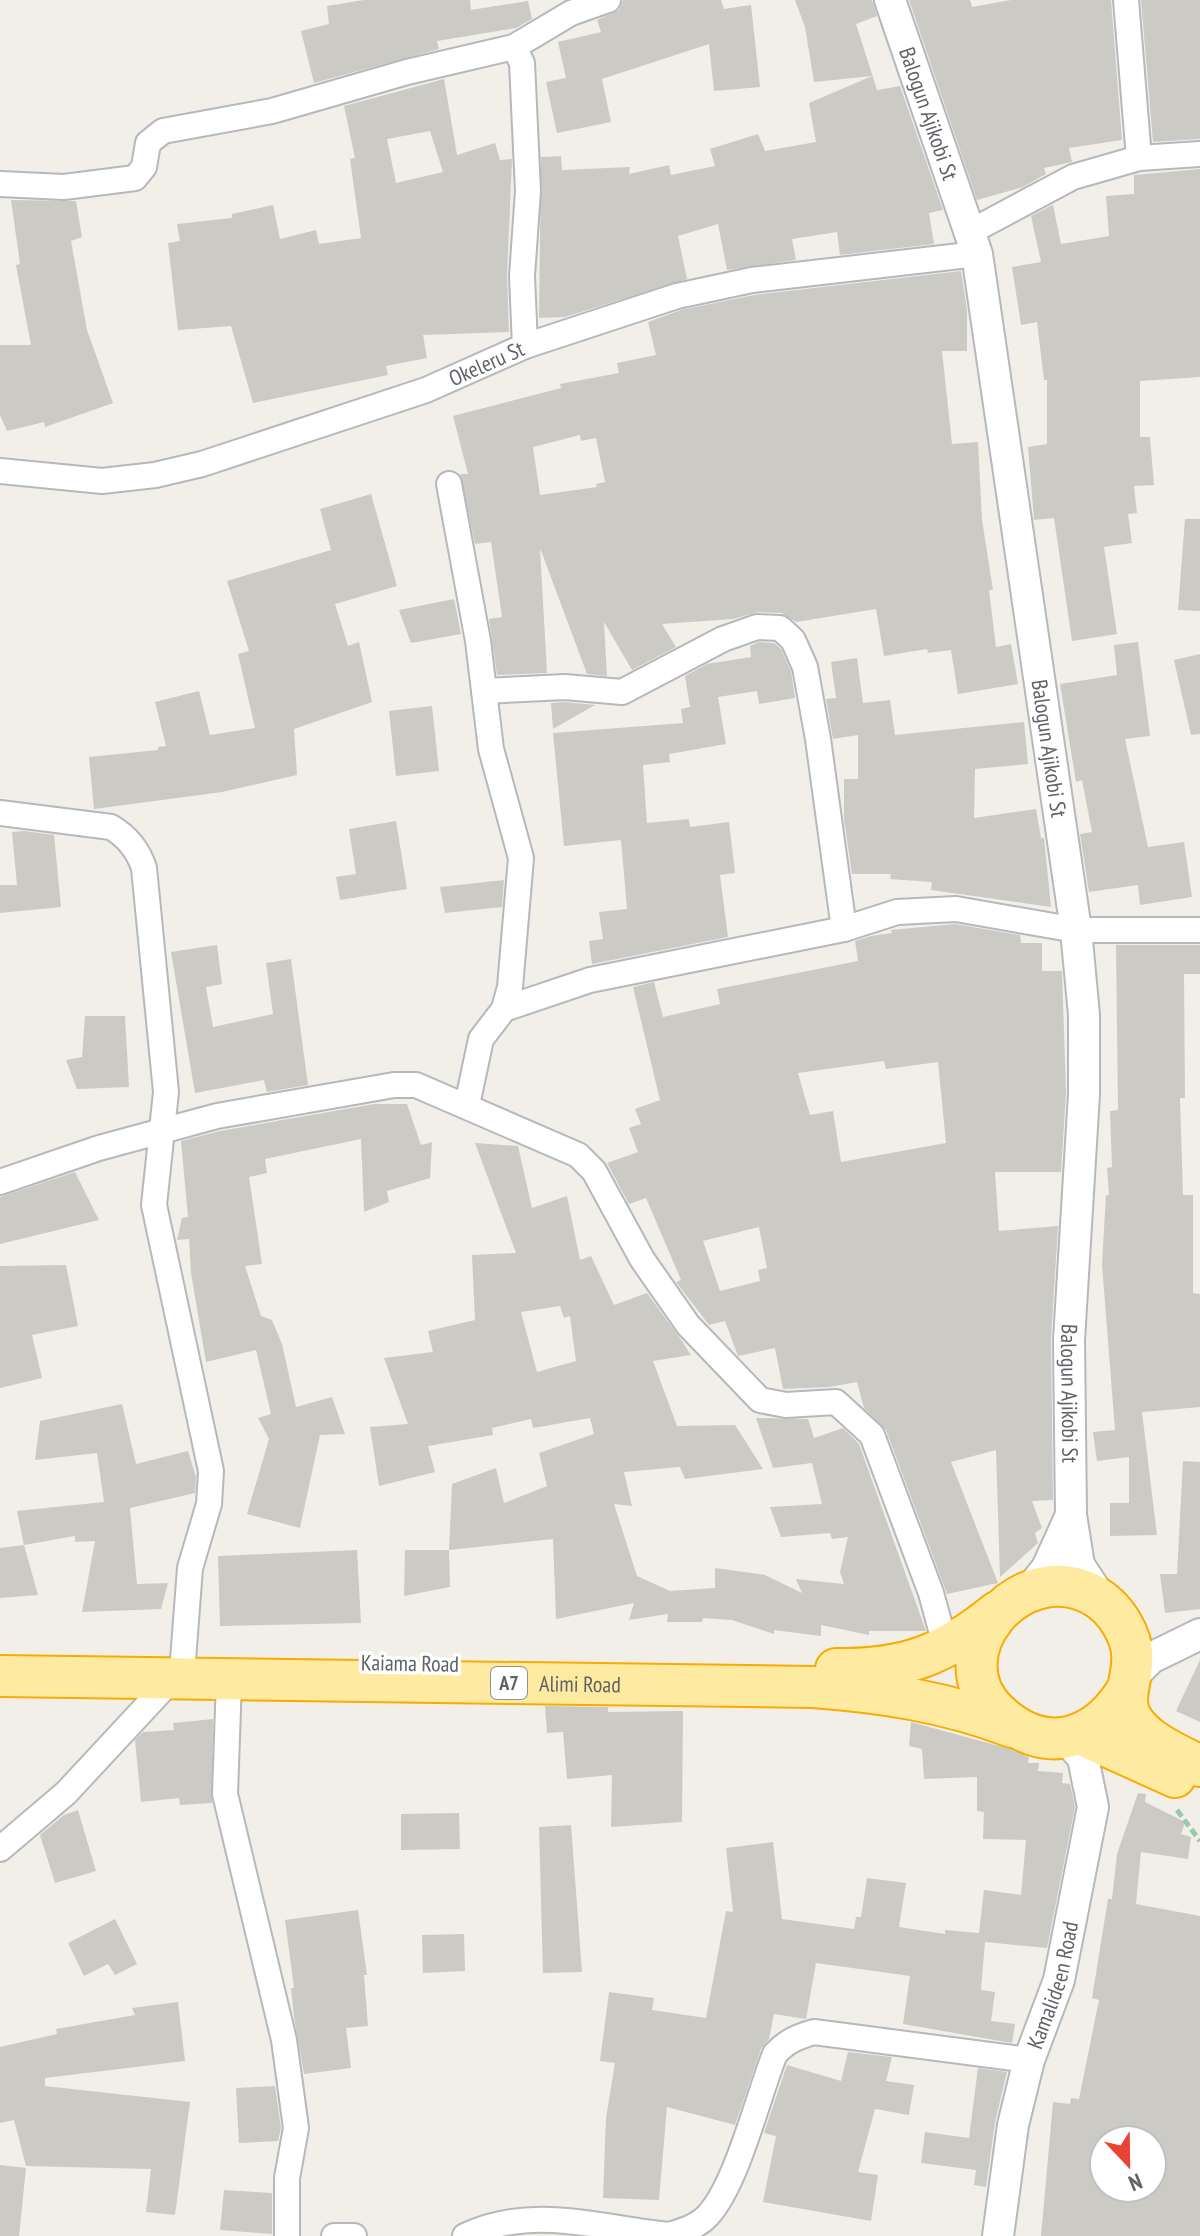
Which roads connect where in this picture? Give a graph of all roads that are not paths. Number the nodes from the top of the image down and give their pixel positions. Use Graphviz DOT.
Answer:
graph roads {
  1 [pos="608,0"];
  2 [pos="890,0"];
  3 [pos="1126,0"];
  4 [pos="514,47"];
  5 [pos="1200,154"];
  6 [pos="1139,158"];
  7 [pos="0,184"];
  8 [pos="974,243"];
  9 [pos="525,346"];
  10 [pos="0,471"];
  11 [pos="449,484"];
  12 [pos="484,691"];
  13 [pos="0,813"];
  14 [pos="844,929"];
  15 [pos="1076,930"];
  16 [pos="1200,930"];
  17 [pos="504,1009"];
  18 [pos="467,1105"];
  19 [pos="163,1131"];
  20 [pos="0,1182"];
  21 [pos="1071,1515"];
  22 [pos="1013,1602"];
  23 [pos="1112,1614"];
  24 [pos="1193,1637"];
  25 [pos="946,1648"];
  26 [pos="0,1654"];
  27 [pos="178,1669"];
  28 [pos="0,1676"];
  29 [pos="229,1680"];
  30 [pos="1128,1684"];
  31 [pos="1012,1727"];
  32 [pos="1074,1736"];
  33 [pos="1200,1766"];
  34 [pos="1200,1790"];
  35 [pos="0,1849"];
  36 [pos="1029,2060"];
  37 [pos="287,2236"];
  38 [pos="334,2236"];
  39 [pos="354,2236"];
  40 [pos="465,2236"];
  41 [pos="669,2236"];
  42 [pos="998,2236"];
  1 -- 4 [label="street"];
  2 -- 8 [label="street, Balogun Ajikobi St"];
  3 -- 6 [label="street"];
  4 -- 7 [label="street"];
  4 -- 9 [label="street"];
  5 -- 6 [label="street"];
  6 -- 8 [label="street"];
  8 -- 9 [label="street, Okeleru St"];
  8 -- 15 [label="street, Balogun Ajikobi St"];
  9 -- 10 [label="street, Okeleru St"];
  11 -- 12 [label="street"];
  12 -- 14 [label="street"];
  12 -- 17 [label="street"];
  13 -- 19 [label="street"];
  14 -- 15 [label="street"];
  14 -- 17 [label="street"];
  15 -- 16 [label="street"];
  15 -- 21 [label="street, Balogun Ajikobi St"];
  17 -- 18 [label="street"];
  18 -- 19 [label="street"];
  18 -- 25 [label="street"];
  19 -- 20 [label="street"];
  19 -- 27 [label="street"];
  21 -- 22 [label="street"];
  21 -- 23 [label="street, Balogun Ajikobi St"];
  22 -- 23 [label="highway"];
  22 -- 25 [label="highway, Kaiama Road / A7"];
  22 -- 31 [label="highway"];
  23 -- 24 [label="street"];
  23 -- 30 [label="highway"];
  24 -- 30 [label="street"];
  25 -- 27 [label="highway, Kaiama Road / A7"];
  26 -- 27 [label="highway, Kaiama Road / A7"];
  27 -- 28 [label="highway, Alimi Road / A7"];
  27 -- 29 [label="highway, Alimi Road / A7"];
  27 -- 35 [label="street"];
  29 -- 31 [label="highway, Alimi Road / A7"];
  29 -- 37 [label="street"];
  30 -- 32 [label="highway"];
  30 -- 33 [label="highway"];
  31 -- 32 [label="highway"];
  32 -- 34 [label="highway"];
  32 -- 36 [label="street, Kamalideen Road"];
  36 -- 41 [label="street"];
  36 -- 42 [label="street, Kamalideen Road"];
  38 -- 39 [label="street"];
  40 -- 41 [label="street"];
}
